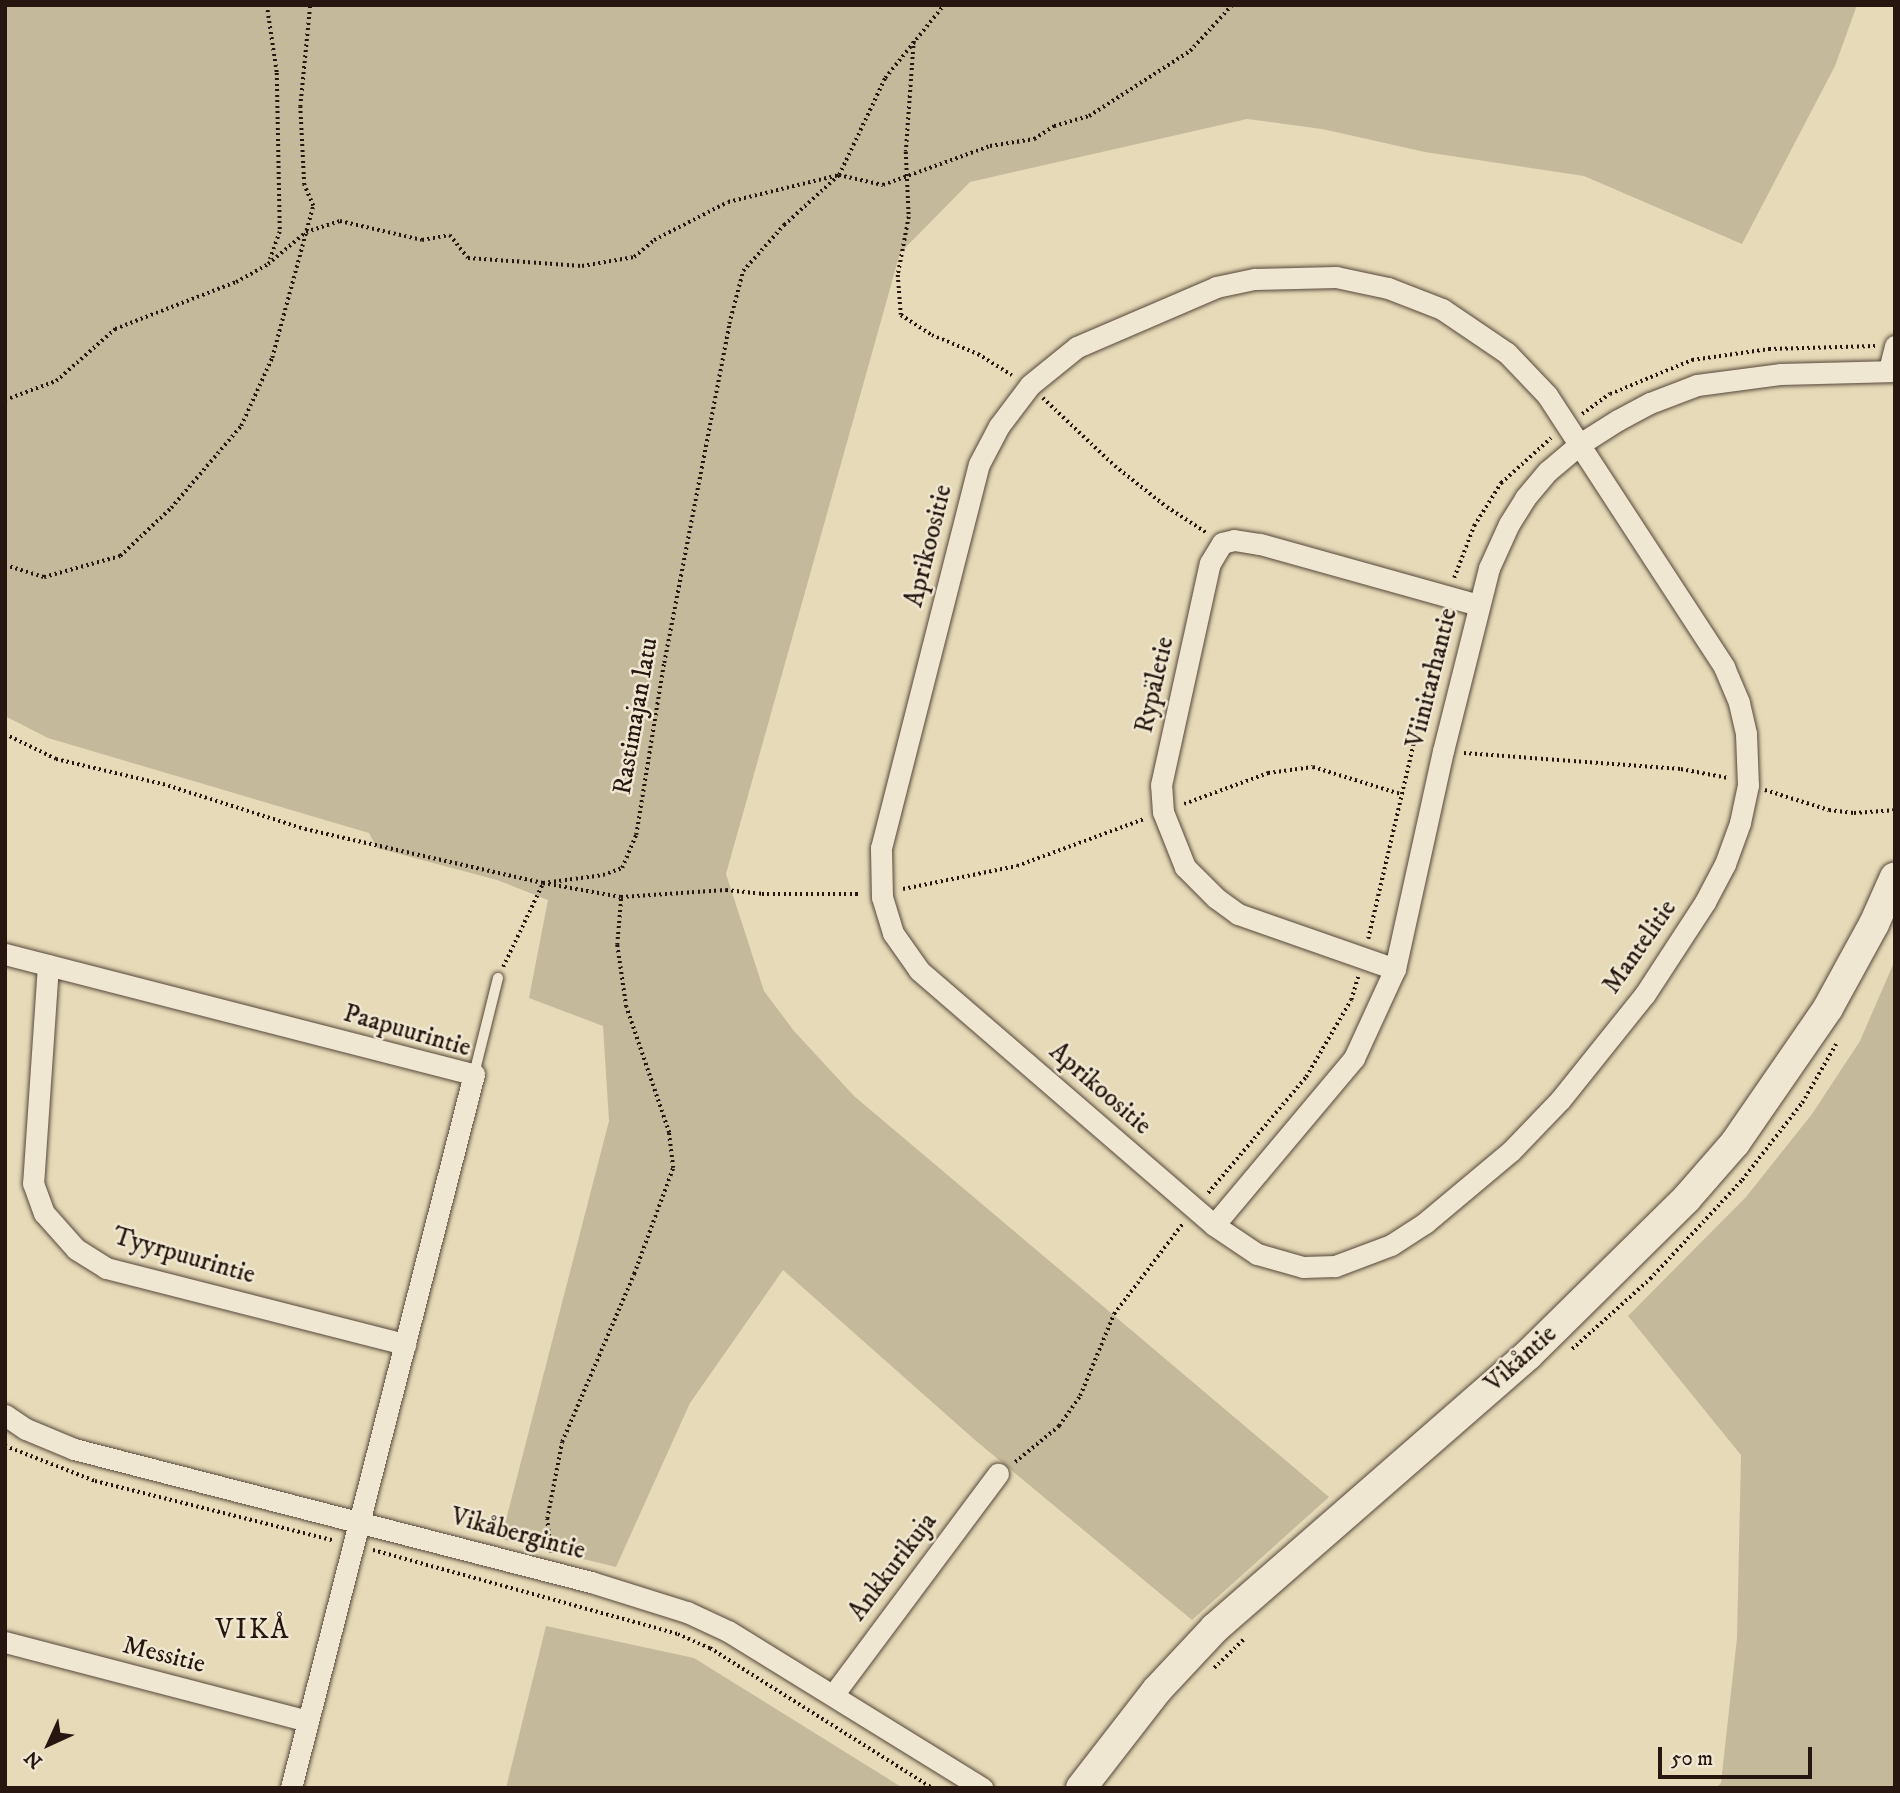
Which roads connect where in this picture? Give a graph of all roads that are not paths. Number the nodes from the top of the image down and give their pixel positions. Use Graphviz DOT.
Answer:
graph roads {
  1 [pos="1895,346"];
  2 [pos="1892,370"];
  3 [pos="1580,444"];
  4 [pos="1479,605"];
  5 [pos="1895,877"];
  6 [pos="5,954"];
  7 [pos="48,965"];
  8 [pos="1395,969"];
  9 [pos="498,978"];
  10 [pos="474,1074"];
  11 [pos="1214,1225"];
  12 [pos="405,1344"];
  13 [pos="5,1415"];
  14 [pos="998,1474"];
  15 [pos="359,1522"];
  16 [pos="5,1643"];
  17 [pos="832,1695"];
  18 [pos="308,1721"];
  19 [pos="292,1788"];
  20 [pos="982,1788"];
  21 [pos="1081,1788"];
  1 -- 2 [label="street"];
  2 -- 3 [label="street, Viinitarhantie"];
  3 -- 4 [label="street, Viinitarhantie"];
  3 -- 11 [label="street, Mantelitie"];
  3 -- 11 [label="street, Aprikoositie"];
  4 -- 8 [label="street, Viinitarhantie"];
  4 -- 8 [label="street, Rypäletie"];
  5 -- 21 [label="street, Vikåntie"];
  6 -- 7 [label="street, Paapuurintie"];
  7 -- 10 [label="street, Paapuurintie"];
  7 -- 12 [label="street, Tyyrpuurintie"];
  8 -- 11 [label="street, Viinitarhantie"];
  9 -- 10 [label="lane"];
  10 -- 12 [label="street, Paapuurintie"];
  12 -- 15 [label="street, Paapuurintie"];
  13 -- 15 [label="street, Vikåbergintie"];
  14 -- 17 [label="street, Ankkurikuja"];
  15 -- 17 [label="street, Vikåbergintie"];
  15 -- 18 [label="street, Paapuurintie"];
  16 -- 18 [label="street, Messitie"];
  17 -- 20 [label="street, Vikåbergintie"];
  18 -- 19 [label="street, Paapuurintie"];
}
